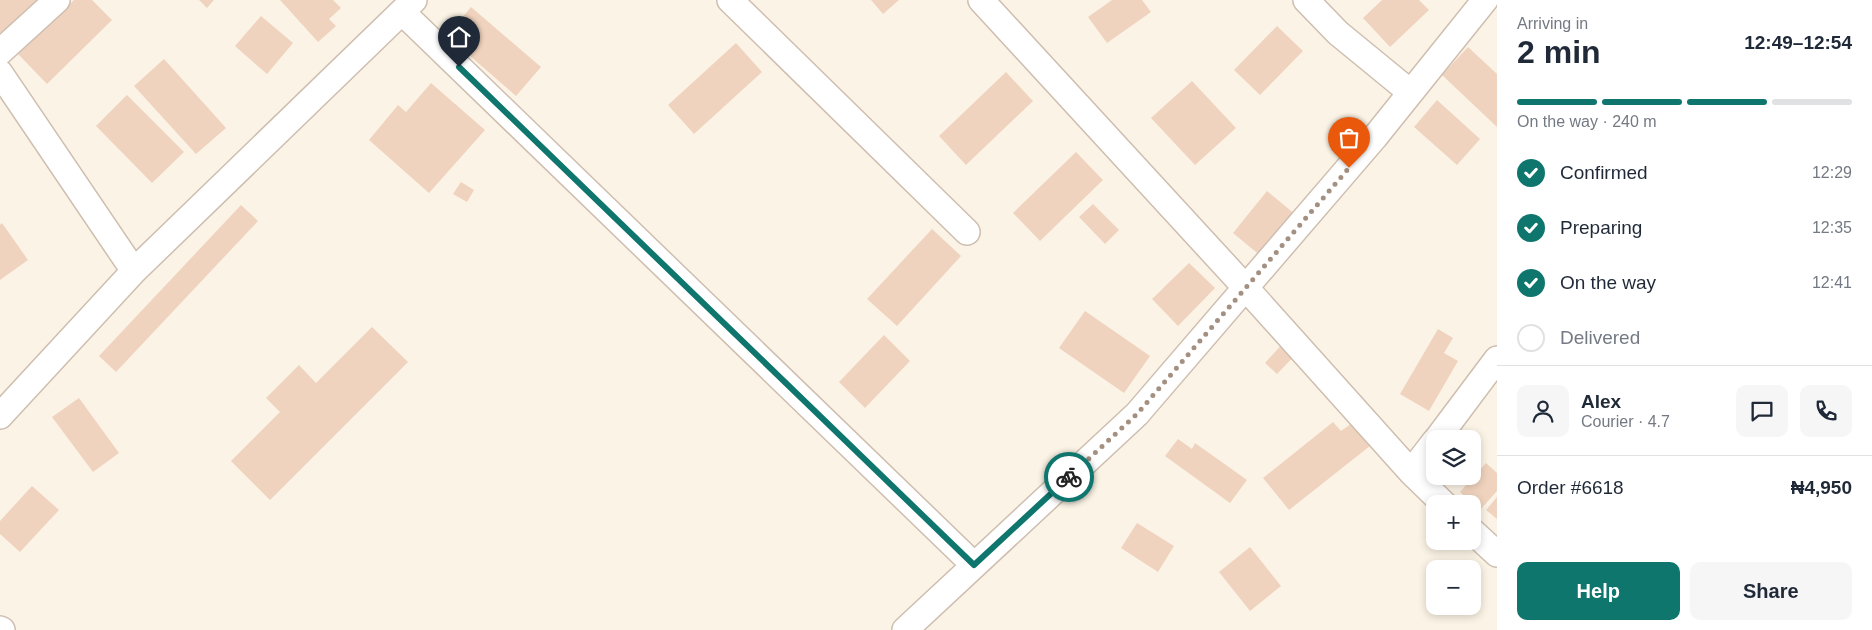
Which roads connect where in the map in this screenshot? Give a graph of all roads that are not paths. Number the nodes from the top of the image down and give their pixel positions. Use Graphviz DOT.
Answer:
graph roads {
  1 [pos="57,0"];
  2 [pos="730,0"];
  3 [pos="981,0"];
  4 [pos="1306,0"];
  5 [pos="1485,0"];
  6 [pos="408,6"];
  7 [pos="0,52"];
  8 [pos="0,72"];
  9 [pos="1410,92"];
  10 [pos="966,232"];
  11 [pos="134,271"];
  12 [pos="1245,287"];
  13 [pos="1497,359"];
  14 [pos="0,416"];
  15 [pos="1444,430"];
  16 [pos="1426,453"];
  17 [pos="1411,472"];
  18 [pos="1435,495"];
  19 [pos="1481,539"];
  20 [pos="1497,554"];
  21 [pos="974,565"];
  22 [pos="905,630"];
  1 -- 7 [label="street"];
  2 -- 10 [label="street"];
  3 -- 12 [label="street"];
  4 -- 9 [label="street"];
  5 -- 9 [label="street"];
  6 -- 11 [label="street"];
  6 -- 21 [label="street"];
  8 -- 11 [label="street"];
  9 -- 12 [label="street"];
  11 -- 14 [label="street"];
  12 -- 17 [label="street"];
  12 -- 21 [label="street"];
  13 -- 15 [label="street"];
  16 -- 17 [label="street"];
  17 -- 18 [label="street"];
  19 -- 20 [label="street"];
  21 -- 22 [label="street"];
}
